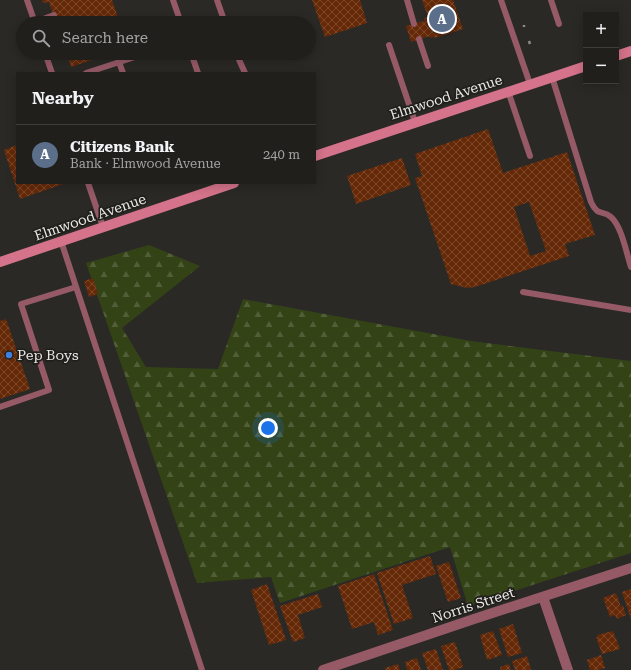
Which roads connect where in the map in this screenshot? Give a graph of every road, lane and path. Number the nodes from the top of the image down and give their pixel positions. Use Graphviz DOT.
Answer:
graph roads {
  1 [pos="27,0"];
  2 [pos="173,0"];
  3 [pos="217,0"];
  4 [pos="407,0"];
  5 [pos="501,0"];
  6 [pos="551,0"];
  7 [pos="33,16"];
  8 [pos="179,16"];
  9 [pos="223,16"];
  10 [pos="414,24"];
  11 [pos="559,24"];
  12 [pos="419,39"];
  13 [pos="389,45"];
  14 [pos="631,51"];
  15 [pos="619,55"];
  16 [pos="47,60"];
  17 [pos="125,60"];
  18 [pos="193,60"];
  19 [pos="239,60"];
  20 [pos="119,62"];
  21 [pos="428,66"];
  22 [pos="583,67"];
  23 [pos="52,72"];
  24 [pos="89,72"];
  25 [pos="123,72"];
  26 [pos="198,72"];
  27 [pos="245,72"];
  28 [pos="552,77"];
  29 [pos="530,84"];
  30 [pos="508,92"];
  31 [pos="415,122"];
  32 [pos="316,156"];
  33 [pos="530,156"];
  34 [pos="88,184"];
  35 [pos="231,184"];
  36 [pos="103,227"];
  37 [pos="60,241"];
  38 [pos="0,262"];
  39 [pos="631,267"];
  40 [pos="76,287"];
  41 [pos="523,292"];
  42 [pos="631,310"];
  43 [pos="0,407"];
  44 [pos="631,568"];
  45 [pos="543,597"];
  46 [pos="202,670"];
  47 [pos="323,670"];
  48 [pos="568,670"];
  1 -- 7 [label="lane"];
  2 -- 8 [label="lane"];
  3 -- 9 [label="lane"];
  4 -- 10 [label="lane"];
  5 -- 29 [label="lane"];
  6 -- 11 [label="lane"];
  12 -- 21 [label="lane"];
  13 -- 31 [label="lane"];
  14 -- 15 [label="street"];
  16 -- 23 [label="lane"];
  17 -- 20 [label="lane"];
  18 -- 26 [label="lane"];
  19 -- 27 [label="lane"];
  20 -- 24 [label="lane"];
  20 -- 25 [label="lane"];
  22 -- 28 [label="street, Elmwood Avenue"];
  28 -- 29 [label="street, Elmwood Avenue"];
  28 -- 39 [label="lane"];
  29 -- 30 [label="street, Elmwood Avenue"];
  30 -- 31 [label="street, Elmwood Avenue"];
  30 -- 33 [label="lane"];
  31 -- 32 [label="street, Elmwood Avenue"];
  34 -- 36 [label="lane"];
  35 -- 36 [label="street, Elmwood Avenue"];
  36 -- 37 [label="street, Elmwood Avenue"];
  37 -- 38 [label="street, Elmwood Avenue"];
  37 -- 40 [label="lane"];
  40 -- 43 [label="lane"];
  40 -- 46 [label="lane"];
  41 -- 42 [label="lane"];
  44 -- 45 [label="street, Norris Street"];
  45 -- 47 [label="street, Norris Street"];
  45 -- 48 [label="street"];
}
